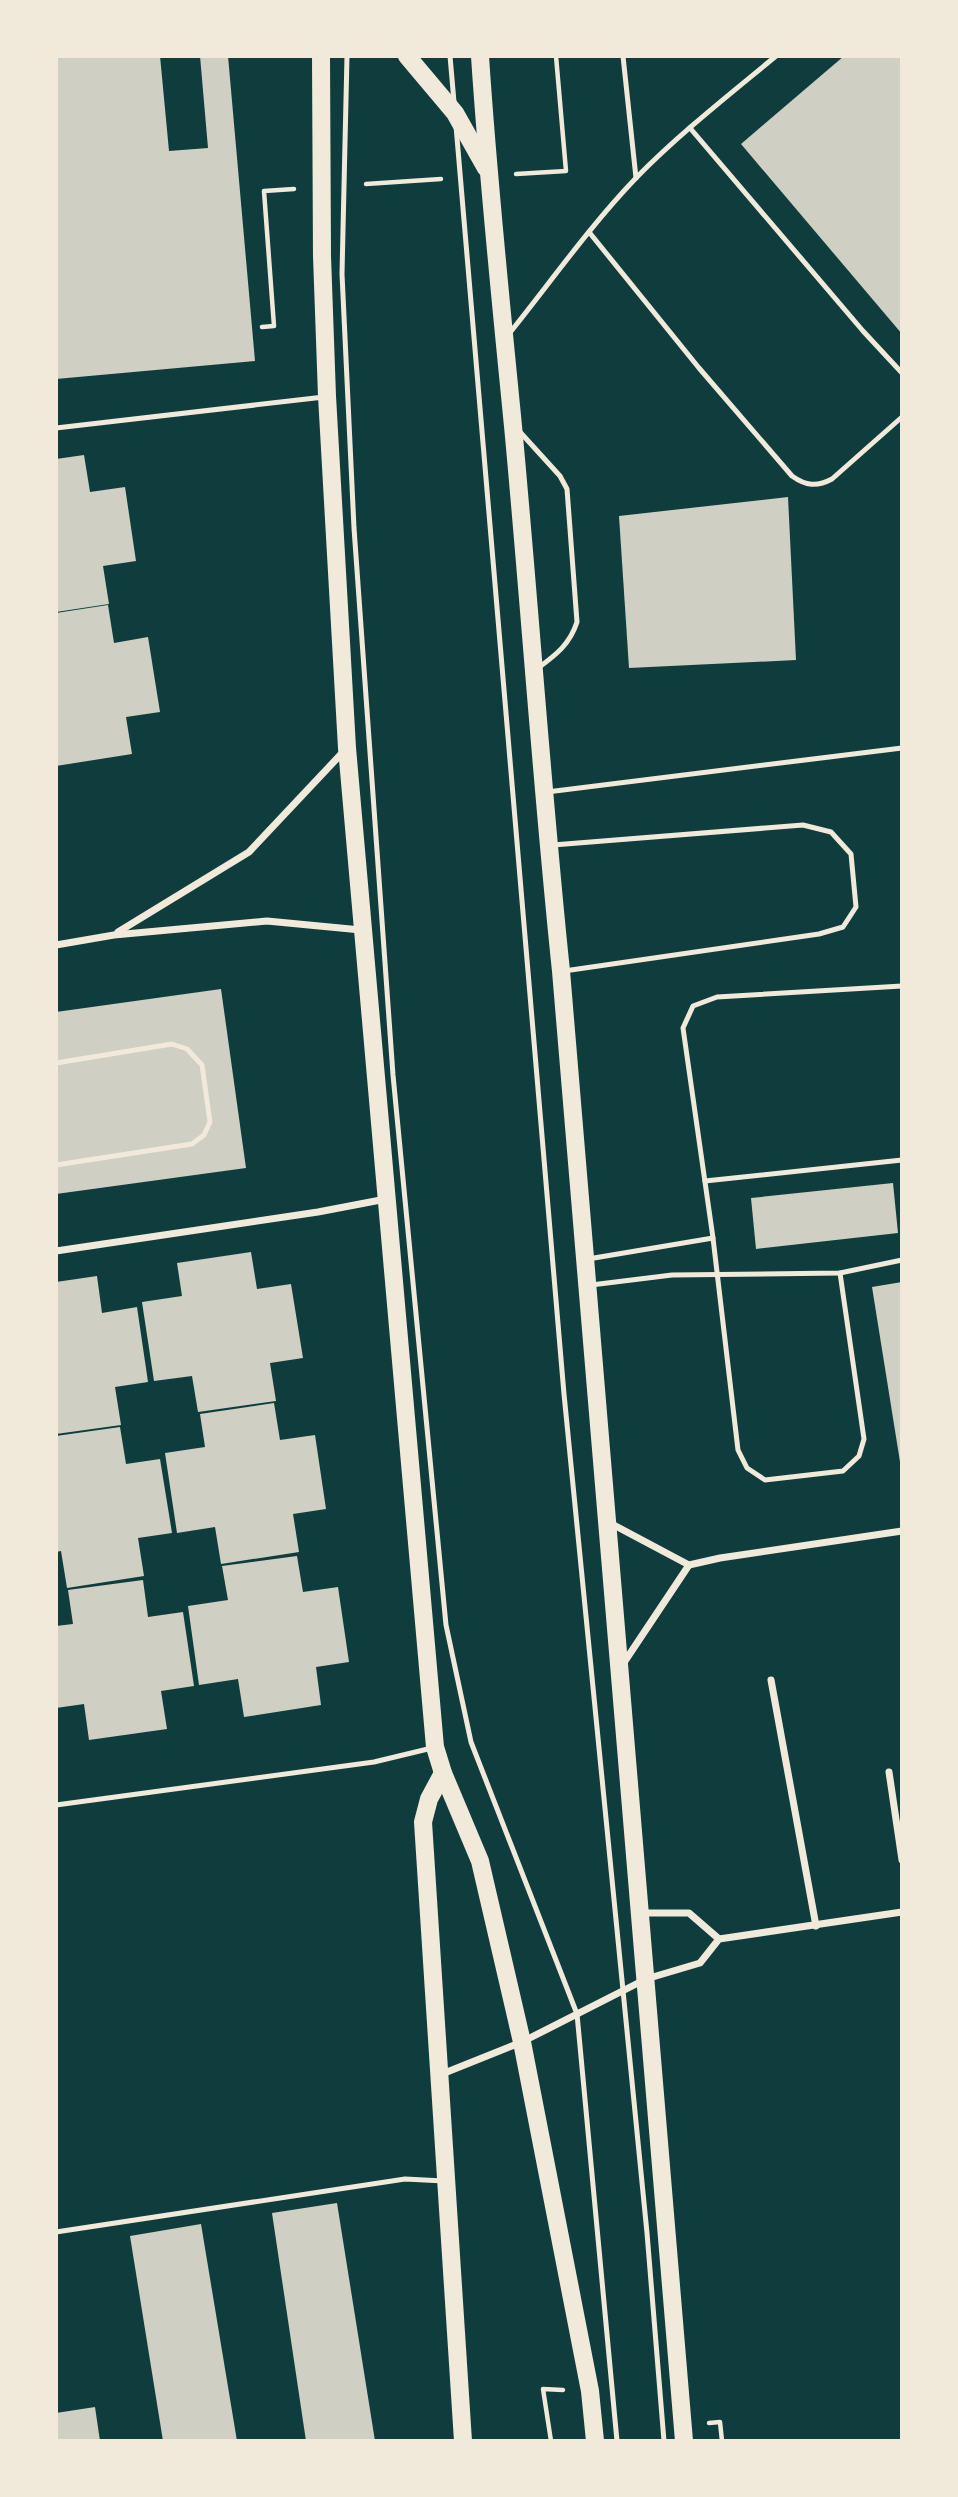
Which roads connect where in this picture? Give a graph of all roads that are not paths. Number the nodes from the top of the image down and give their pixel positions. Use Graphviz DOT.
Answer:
graph roads {
  1 [pos="321,56"];
  2 [pos="346,56"];
  3 [pos="407,56"];
  4 [pos="450,56"];
  5 [pos="480,56"];
  6 [pos="623,56"];
  7 [pos="776,56"];
  8 [pos="455,113"];
  9 [pos="690,128"];
  10 [pos="487,171"];
  11 [pos="636,178"];
  12 [pos="589,232"];
  13 [pos="505,339"];
  14 [pos="902,373"];
  15 [pos="327,397"];
  16 [pos="902,416"];
  17 [pos="512,424"];
  18 [pos="56,428"];
  19 [pos="533,672"];
  20 [pos="347,748"];
  21 [pos="902,748"];
  22 [pos="544,793"];
  23 [pos="548,845"];
  24 [pos="364,930"];
  25 [pos="114,935"];
  26 [pos="56,945"];
  27 [pos="561,971"];
  28 [pos="902,986"];
  29 [pos="56,1062"];
  30 [pos="902,1160"];
  31 [pos="56,1165"];
  32 [pos="705,1181"];
  33 [pos="386,1199"];
  34 [pos="713,1238"];
  35 [pos="56,1251"];
  36 [pos="585,1259"];
  37 [pos="902,1260"];
  38 [pos="839,1272"];
  39 [pos="718,1273"];
  40 [pos="587,1285"];
  41 [pos="606,1521"];
  42 [pos="902,1531"];
  43 [pos="689,1565"];
  44 [pos="620,1669"];
  45 [pos="771,1680"];
  46 [pos="435,1747"];
  47 [pos="889,1772"];
  48 [pos="443,1773"];
  49 [pos="56,1805"];
  50 [pos="902,1860"];
  51 [pos="902,1912"];
  52 [pos="640,1913"];
  53 [pos="816,1926"];
  54 [pos="719,1939"];
  55 [pos="646,1979"];
  56 [pos="622,1992"];
  57 [pos="577,2014"];
  58 [pos="522,2042"];
  59 [pos="438,2076"];
  60 [pos="446,2181"];
  61 [pos="56,2232"];
  62 [pos="463,2441"];
  63 [pos="595,2441"];
  64 [pos="617,2441"];
  65 [pos="664,2441"];
  66 [pos="684,2441"];
  1 -- 15 [label="main road"];
  2 -- 57 [label="lane"];
  3 -- 8 [label="main road"];
  4 -- 8 [label="lane"];
  5 -- 10 [label="main road"];
  6 -- 11 [label="lane"];
  7 -- 9 [label="lane"];
  8 -- 10 [label="main road"];
  8 -- 56 [label="lane"];
  9 -- 11 [label="lane"];
  9 -- 14 [label="lane"];
  10 -- 13 [label="main road"];
  11 -- 12 [label="lane"];
  12 -- 13 [label="lane"];
  12 -- 16 [label="lane"];
  13 -- 17 [label="main road"];
  15 -- 18 [label="lane"];
  15 -- 20 [label="main road"];
  17 -- 19 [label="main road"];
  17 -- 19 [label="lane"];
  19 -- 22 [label="main road"];
  20 -- 24 [label="main road"];
  20 -- 25 [label="street"];
  21 -- 22 [label="lane"];
  22 -- 23 [label="main road"];
  23 -- 27 [label="main road"];
  23 -- 27 [label="lane"];
  24 -- 25 [label="street"];
  24 -- 33 [label="main road"];
  25 -- 26 [label="street"];
  27 -- 36 [label="main road"];
  28 -- 32 [label="lane"];
  29 -- 31 [label="lane"];
  30 -- 32 [label="lane"];
  32 -- 34 [label="lane"];
  33 -- 35 [label="street"];
  33 -- 46 [label="main road"];
  34 -- 36 [label="lane"];
  34 -- 39 [label="lane"];
  36 -- 40 [label="main road"];
  37 -- 38 [label="lane"];
  38 -- 39 [label="lane"];
  38 -- 39 [label="lane"];
  39 -- 40 [label="lane"];
  40 -- 41 [label="main road"];
  41 -- 43 [label="street"];
  41 -- 44 [label="main road"];
  42 -- 43 [label="street"];
  43 -- 44 [label="street"];
  44 -- 52 [label="main road"];
  45 -- 53 [label="street"];
  46 -- 48 [label="main road"];
  46 -- 49 [label="lane"];
  47 -- 50 [label="street"];
  48 -- 58 [label="main road"];
  48 -- 59 [label="main road"];
  51 -- 53 [label="street"];
  52 -- 54 [label="street"];
  52 -- 55 [label="main road"];
  53 -- 54 [label="street"];
  54 -- 55 [label="street"];
  55 -- 56 [label="street"];
  55 -- 66 [label="main road"];
  56 -- 57 [label="street"];
  56 -- 65 [label="lane"];
  57 -- 58 [label="street"];
  57 -- 64 [label="lane"];
  58 -- 59 [label="street"];
  58 -- 63 [label="main road"];
  59 -- 60 [label="main road"];
  60 -- 61 [label="lane"];
  60 -- 62 [label="main road"];
}
